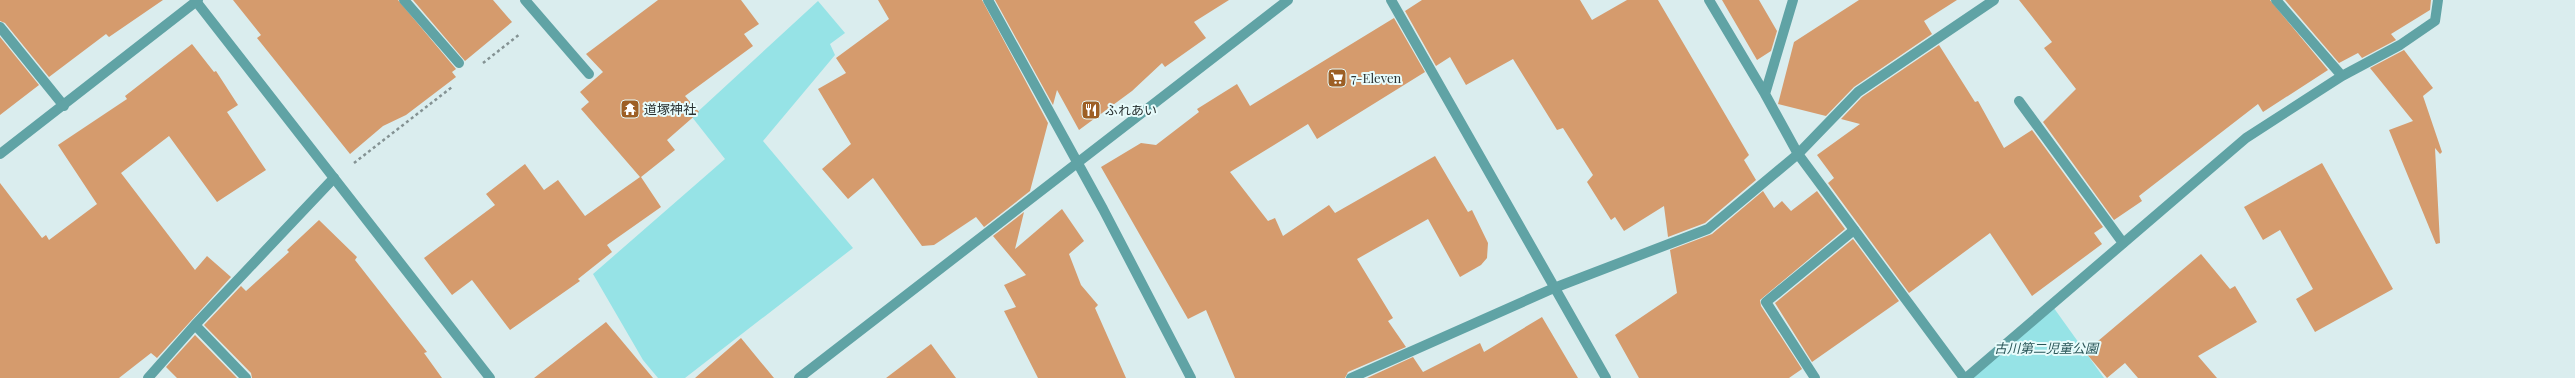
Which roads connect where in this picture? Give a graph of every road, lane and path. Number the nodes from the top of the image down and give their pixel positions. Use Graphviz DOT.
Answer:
graph roads {
  1 [pos="197,0"];
  2 [pos="404,0"];
  3 [pos="525,0"];
  4 [pos="988,0"];
  5 [pos="1288,0"];
  6 [pos="1391,0"];
  7 [pos="1708,0"];
  8 [pos="1793,0"];
  9 [pos="1994,0"];
  10 [pos="2276,0"];
  11 [pos="2438,0"];
  12 [pos="541,18"];
  13 [pos="0,27"];
  14 [pos="460,63"];
  15 [pos="478,66"];
  16 [pos="589,74"];
  17 [pos="2342,76"];
  18 [pos="453,86"];
  19 [pos="1765,94"];
  20 [pos="2019,101"];
  21 [pos="64,106"];
  22 [pos="0,154"];
  23 [pos="1798,154"];
  24 [pos="1077,163"];
  25 [pos="334,178"];
  26 [pos="1854,230"];
  27 [pos="2123,243"];
  28 [pos="1554,288"];
  29 [pos="195,325"];
  30 [pos="148,378"];
  31 [pos="246,378"];
  32 [pos="490,378"];
  33 [pos="799,378"];
  34 [pos="1191,378"];
  35 [pos="1351,378"];
  36 [pos="1606,378"];
  37 [pos="1815,378"];
  38 [pos="1965,378"];
  1 -- 21 [label="street"];
  1 -- 25 [label="street"];
  2 -- 14 [label="street"];
  3 -- 12 [label="street"];
  4 -- 24 [label="street"];
  5 -- 24 [label="street"];
  6 -- 28 [label="street"];
  7 -- 19 [label="street"];
  8 -- 19 [label="street"];
  9 -- 23 [label="street"];
  10 -- 17 [label="street"];
  11 -- 17 [label="street"];
  12 -- 15 [label="path"];
  12 -- 16 [label="street"];
  13 -- 21 [label="street"];
  17 -- 27 [label="street"];
  18 -- 25 [label="path"];
  19 -- 23 [label="street"];
  20 -- 27 [label="street"];
  21 -- 22 [label="street"];
  23 -- 26 [label="street"];
  23 -- 28 [label="street"];
  24 -- 33 [label="street"];
  24 -- 34 [label="street"];
  25 -- 29 [label="street"];
  25 -- 32 [label="street"];
  26 -- 37 [label="street"];
  26 -- 38 [label="street"];
  27 -- 38 [label="street"];
  28 -- 35 [label="street"];
  28 -- 36 [label="street"];
  29 -- 30 [label="street"];
  29 -- 31 [label="street"];
}
